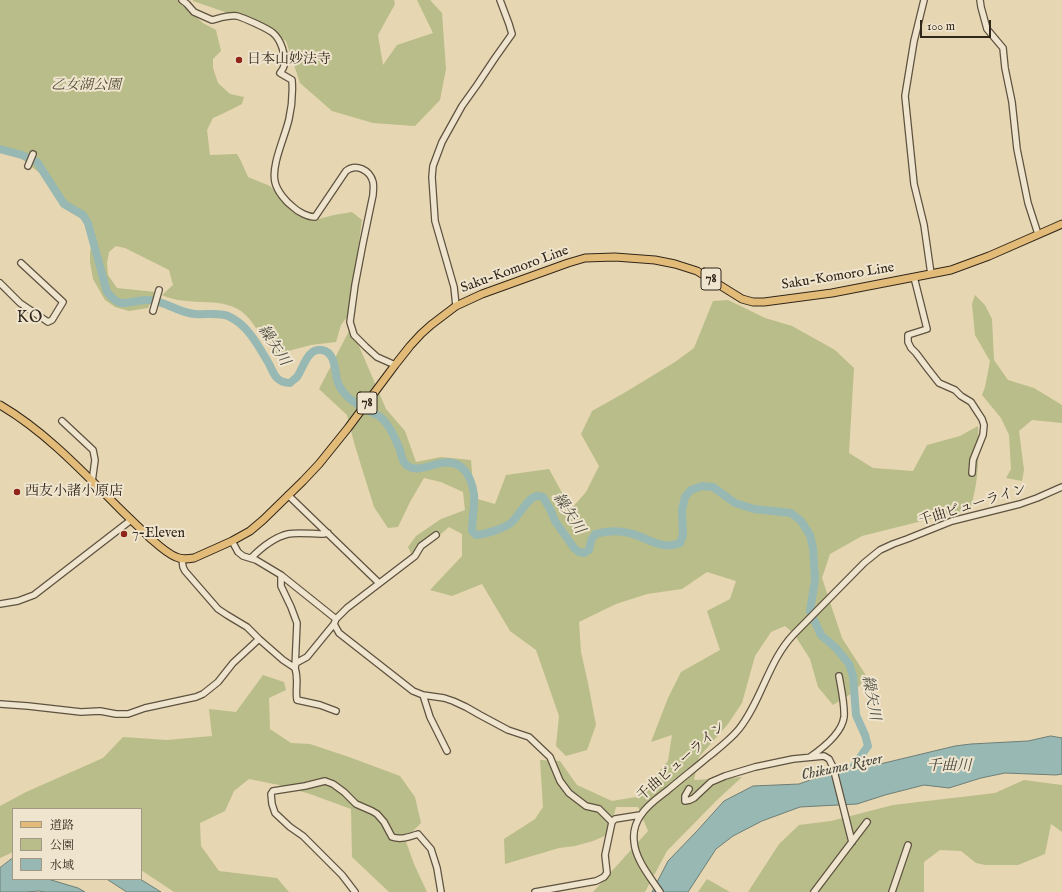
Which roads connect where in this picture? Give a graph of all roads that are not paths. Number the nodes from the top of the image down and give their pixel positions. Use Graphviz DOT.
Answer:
graph roads {
  1 [pos="182,0"];
  2 [pos="500,0"];
  3 [pos="924,0"];
  4 [pos="980,0"];
  5 [pos="34,154"];
  6 [pos="28,166"];
  7 [pos="1062,224"];
  8 [pos="1038,234"];
  9 [pos="21,263"];
  10 [pos="931,274"];
  11 [pos="914,277"];
  12 [pos="0,283"];
  13 [pos="159,290"];
  14 [pos="456,306"];
  15 [pos="153,311"];
  16 [pos="395,365"];
  17 [pos="0,405"];
  18 [pos="62,421"];
  19 [pos="972,473"];
  20 [pos="92,482"];
  21 [pos="1062,487"];
  22 [pos="288,495"];
  23 [pos="131,520"];
  24 [pos="328,533"];
  25 [pos="436,535"];
  26 [pos="232,541"];
  27 [pos="251,558"];
  28 [pos="182,559"];
  29 [pos="281,575"];
  30 [pos="379,583"];
  31 [pos="0,604"];
  32 [pos="335,622"];
  33 [pos="259,639"];
  34 [pos="295,668"];
  35 [pos="840,676"];
  36 [pos="423,695"];
  37 [pos="0,704"];
  38 [pos="336,711"];
  39 [pos="447,751"];
  40 [pos="810,757"];
  41 [pos="688,790"];
  42 [pos="640,815"];
  43 [pos="612,822"];
  44 [pos="868,822"];
  45 [pos="852,842"];
  46 [pos="908,845"];
  47 [pos="355,892"];
  48 [pos="441,892"];
  49 [pos="535,892"];
  50 [pos="660,892"];
  51 [pos="814,892"];
  52 [pos="892,892"];
  1 -- 16 [label="street"];
  2 -- 14 [label="street"];
  3 -- 10 [label="street"];
  4 -- 8 [label="street"];
  5 -- 6 [label="street"];
  7 -- 8 [label="main road, Saku-Komoro Line / 78"];
  8 -- 10 [label="main road, Saku-Komoro Line / 78"];
  9 -- 12 [label="street"];
  10 -- 11 [label="main road, Saku-Komoro Line / 78"];
  11 -- 14 [label="main road, Saku-Komoro Line / 78"];
  11 -- 19 [label="street"];
  13 -- 15 [label="street"];
  14 -- 16 [label="main road, Saku-Komoro Line / 78"];
  16 -- 22 [label="main road, Saku-Komoro Line / 78"];
  17 -- 20 [label="main road"];
  18 -- 20 [label="street"];
  20 -- 23 [label="main road"];
  21 -- 42 [label="street, 千曲ビューライン"];
  22 -- 24 [label="street"];
  22 -- 26 [label="main road, Saku-Komoro Line / 78"];
  23 -- 28 [label="main road"];
  23 -- 31 [label="street"];
  24 -- 27 [label="street"];
  24 -- 30 [label="street"];
  25 -- 30 [label="street"];
  26 -- 27 [label="street"];
  26 -- 28 [label="main road, Saku-Komoro Line / 78"];
  27 -- 29 [label="street"];
  28 -- 33 [label="street"];
  29 -- 32 [label="street"];
  29 -- 34 [label="street"];
  30 -- 32 [label="street"];
  32 -- 34 [label="street"];
  32 -- 36 [label="street"];
  33 -- 34 [label="street"];
  33 -- 37 [label="street"];
  34 -- 38 [label="street"];
  35 -- 40 [label="street"];
  36 -- 39 [label="street"];
  36 -- 43 [label="street"];
  40 -- 41 [label="street"];
  40 -- 45 [label="street"];
  42 -- 43 [label="street"];
  42 -- 50 [label="street, 千曲ビューライン"];
  43 -- 49 [label="street"];
  44 -- 45 [label="street"];
  45 -- 51 [label="street"];
  46 -- 52 [label="street"];
  47 -- 48 [label="street"];
}
